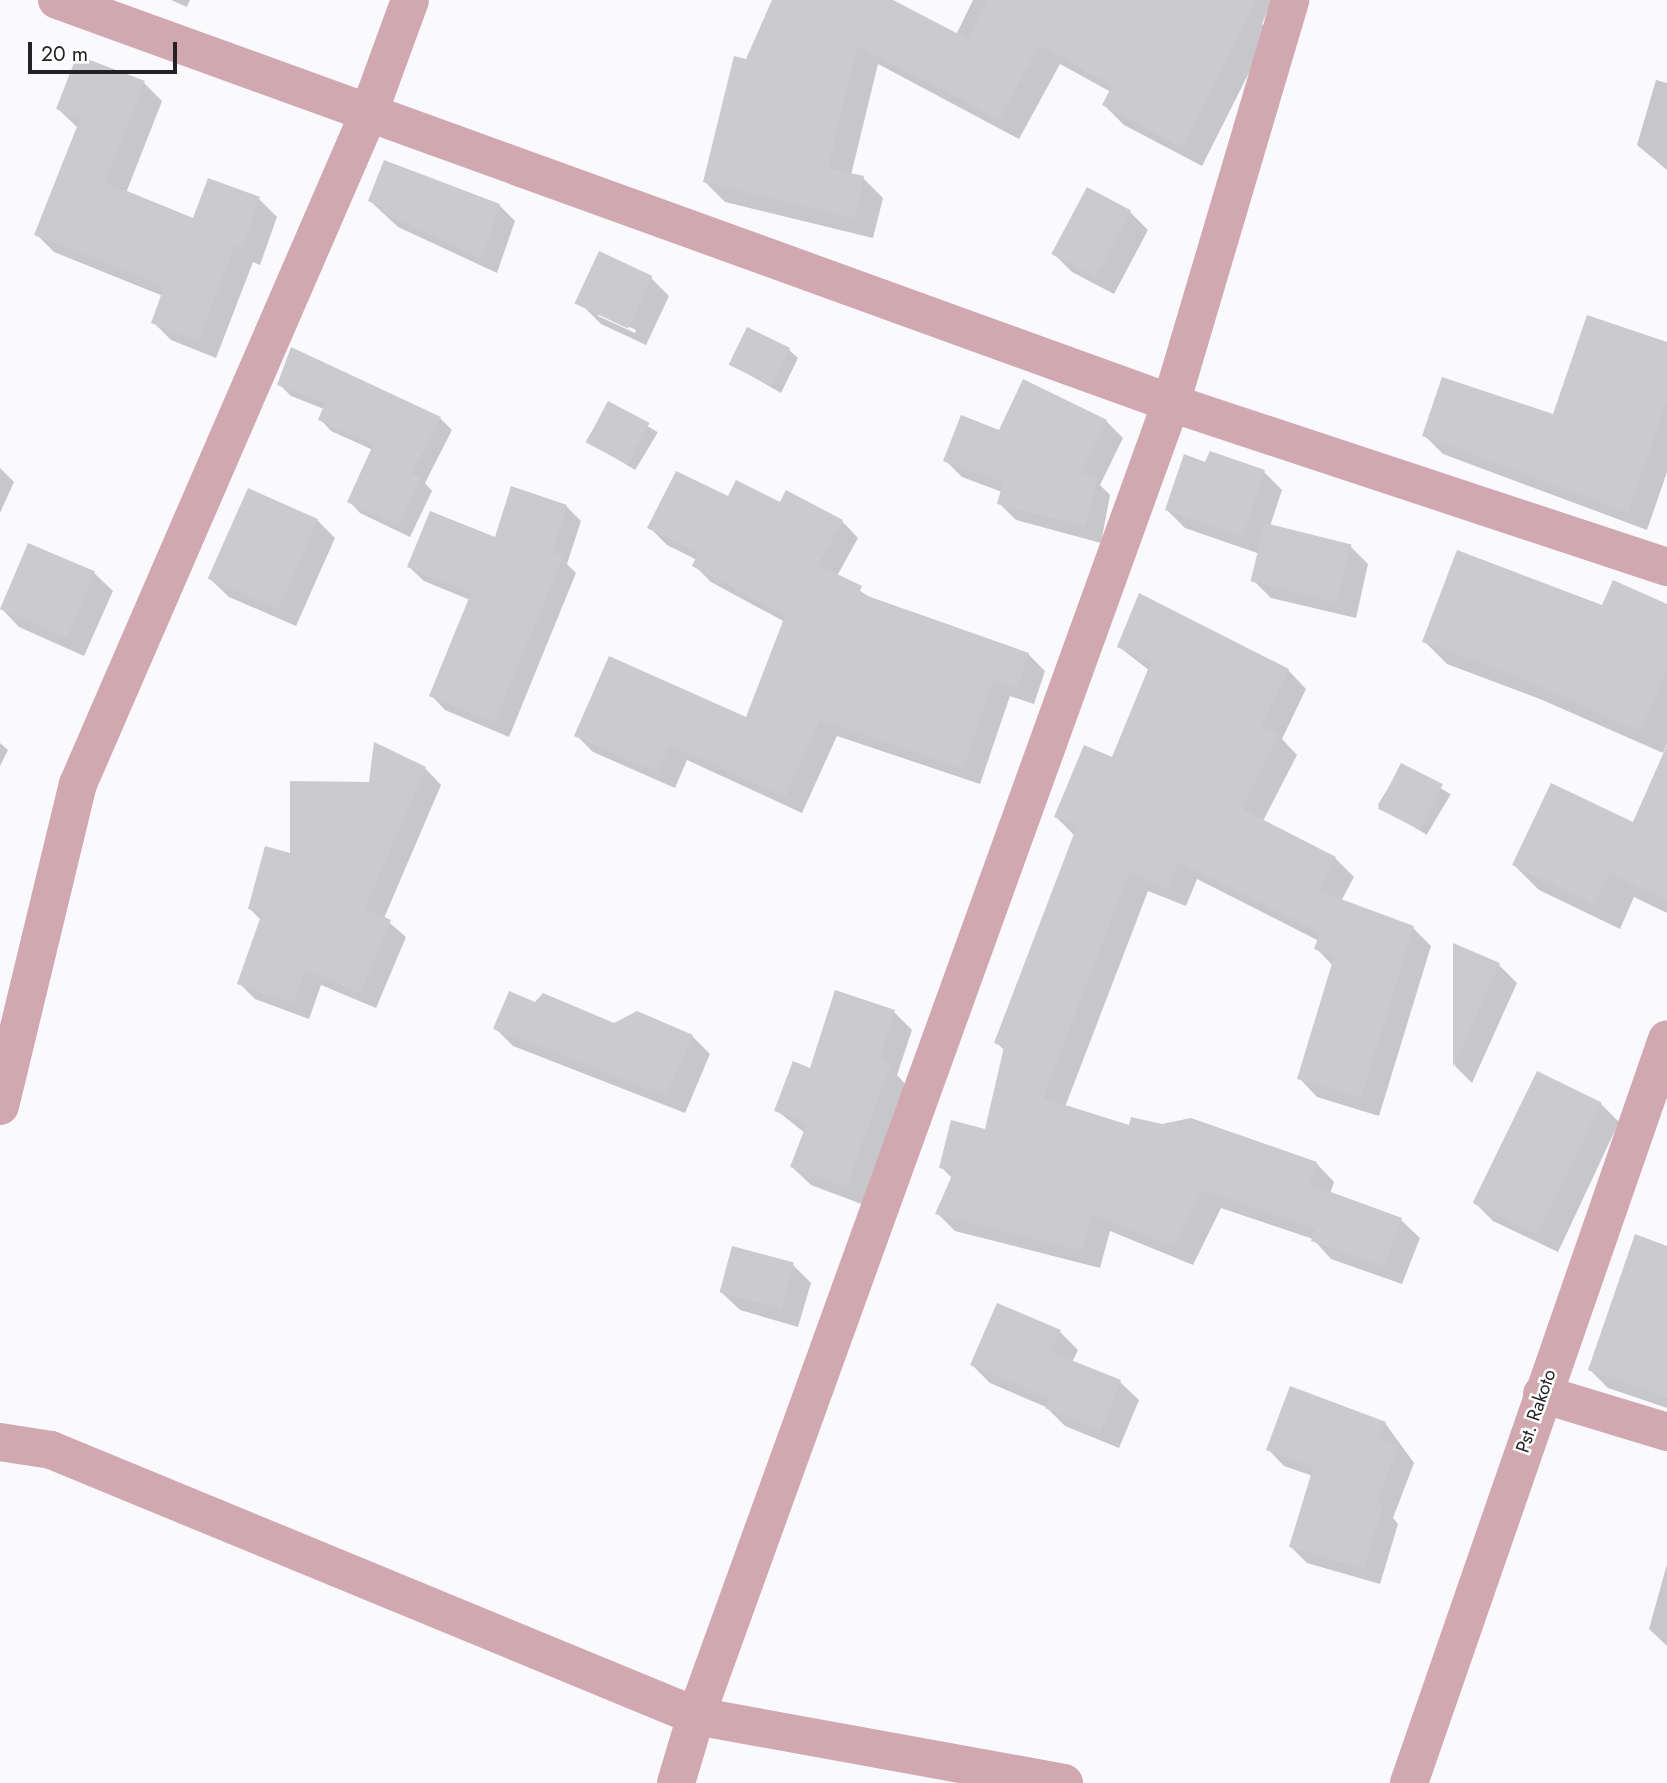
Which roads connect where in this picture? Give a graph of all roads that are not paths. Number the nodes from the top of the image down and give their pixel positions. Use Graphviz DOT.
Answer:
graph roads {
  1 [pos="57,0"];
  2 [pos="410,0"];
  3 [pos="1290,0"];
  4 [pos="368,115"];
  5 [pos="1171,403"];
  6 [pos="1667,567"];
  7 [pos="1667,1039"];
  8 [pos="0,1106"];
  9 [pos="1542,1394"];
  10 [pos="1667,1432"];
  11 [pos="0,1442"];
  12 [pos="696,1716"];
  13 [pos="676,1783"];
  14 [pos="1064,1783"];
  15 [pos="1409,1783"];
  1 -- 4 [label="street"];
  2 -- 4 [label="street"];
  3 -- 5 [label="street"];
  4 -- 5 [label="street"];
  4 -- 8 [label="street"];
  5 -- 6 [label="street"];
  5 -- 12 [label="street"];
  7 -- 9 [label="street, Pst. Rakoto"];
  9 -- 10 [label="street"];
  9 -- 15 [label="street, Pst. Rakoto"];
  11 -- 12 [label="street"];
  12 -- 13 [label="street"];
  12 -- 14 [label="street"];
}
